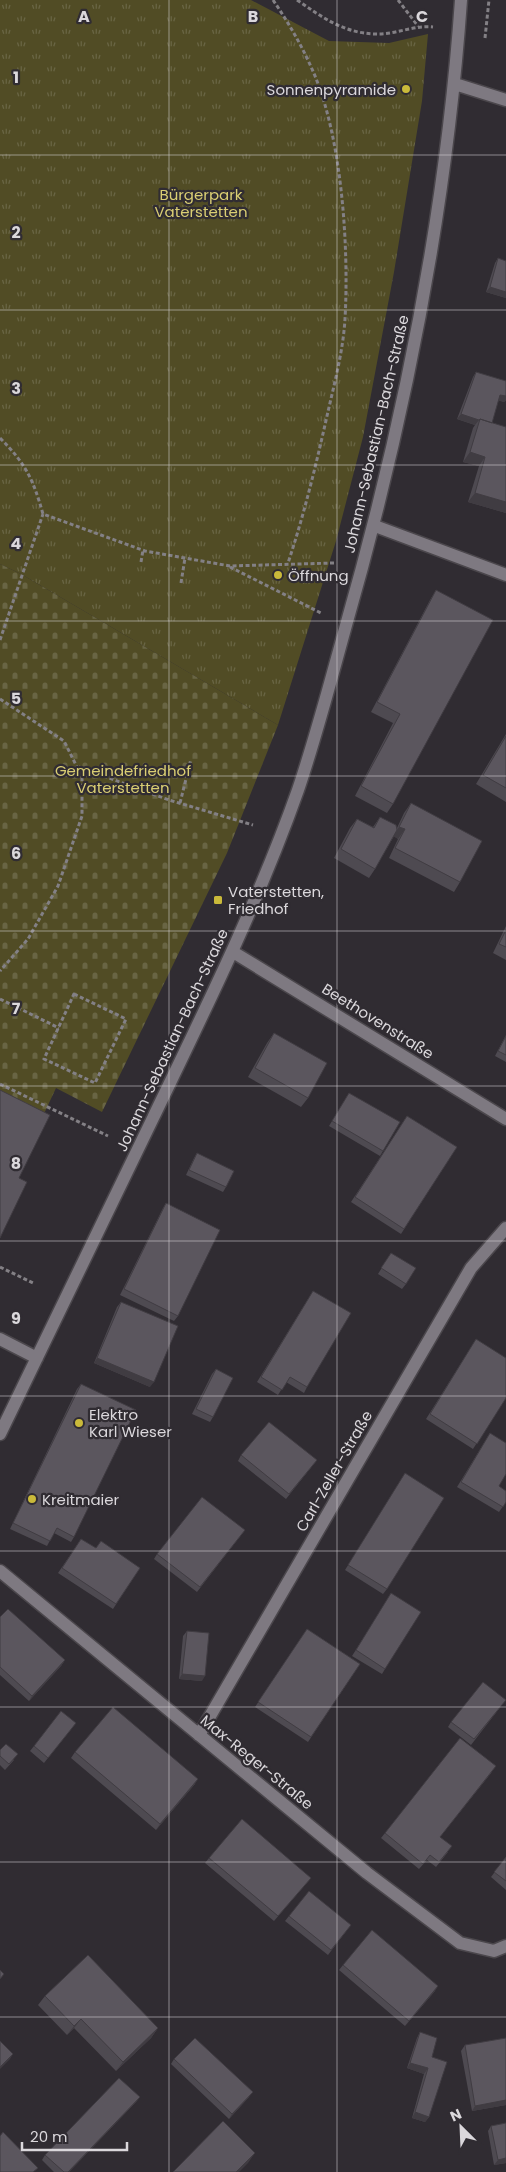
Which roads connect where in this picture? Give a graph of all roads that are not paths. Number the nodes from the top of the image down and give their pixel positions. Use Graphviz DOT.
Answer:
graph roads {
  1 [pos="461,0"];
  2 [pos="455,84"];
  3 [pos="506,100"];
  4 [pos="375,526"];
  5 [pos="506,574"];
  6 [pos="234,952"];
  7 [pos="506,1119"];
  8 [pos="506,1228"];
  9 [pos="0,1339"];
  10 [pos="37,1358"];
  11 [pos="0,1434"];
  12 [pos="0,1570"];
  13 [pos="199,1735"];
  14 [pos="506,1946"];
  1 -- 2 [label="street, Johann-Sebastian-Bach-Straße"];
  2 -- 3 [label="street"];
  2 -- 4 [label="street, Johann-Sebastian-Bach-Straße"];
  4 -- 5 [label="street"];
  4 -- 6 [label="street, Johann-Sebastian-Bach-Straße"];
  6 -- 7 [label="street, Beethovenstraße"];
  6 -- 10 [label="street, Johann-Sebastian-Bach-Straße"];
  8 -- 13 [label="street, Carl-Zeller-Straße"];
  9 -- 10 [label="street"];
  10 -- 11 [label="street, Johann-Sebastian-Bach-Straße"];
  12 -- 13 [label="street, Max-Reger-Straße"];
  13 -- 14 [label="street, Max-Reger-Straße"];
}
